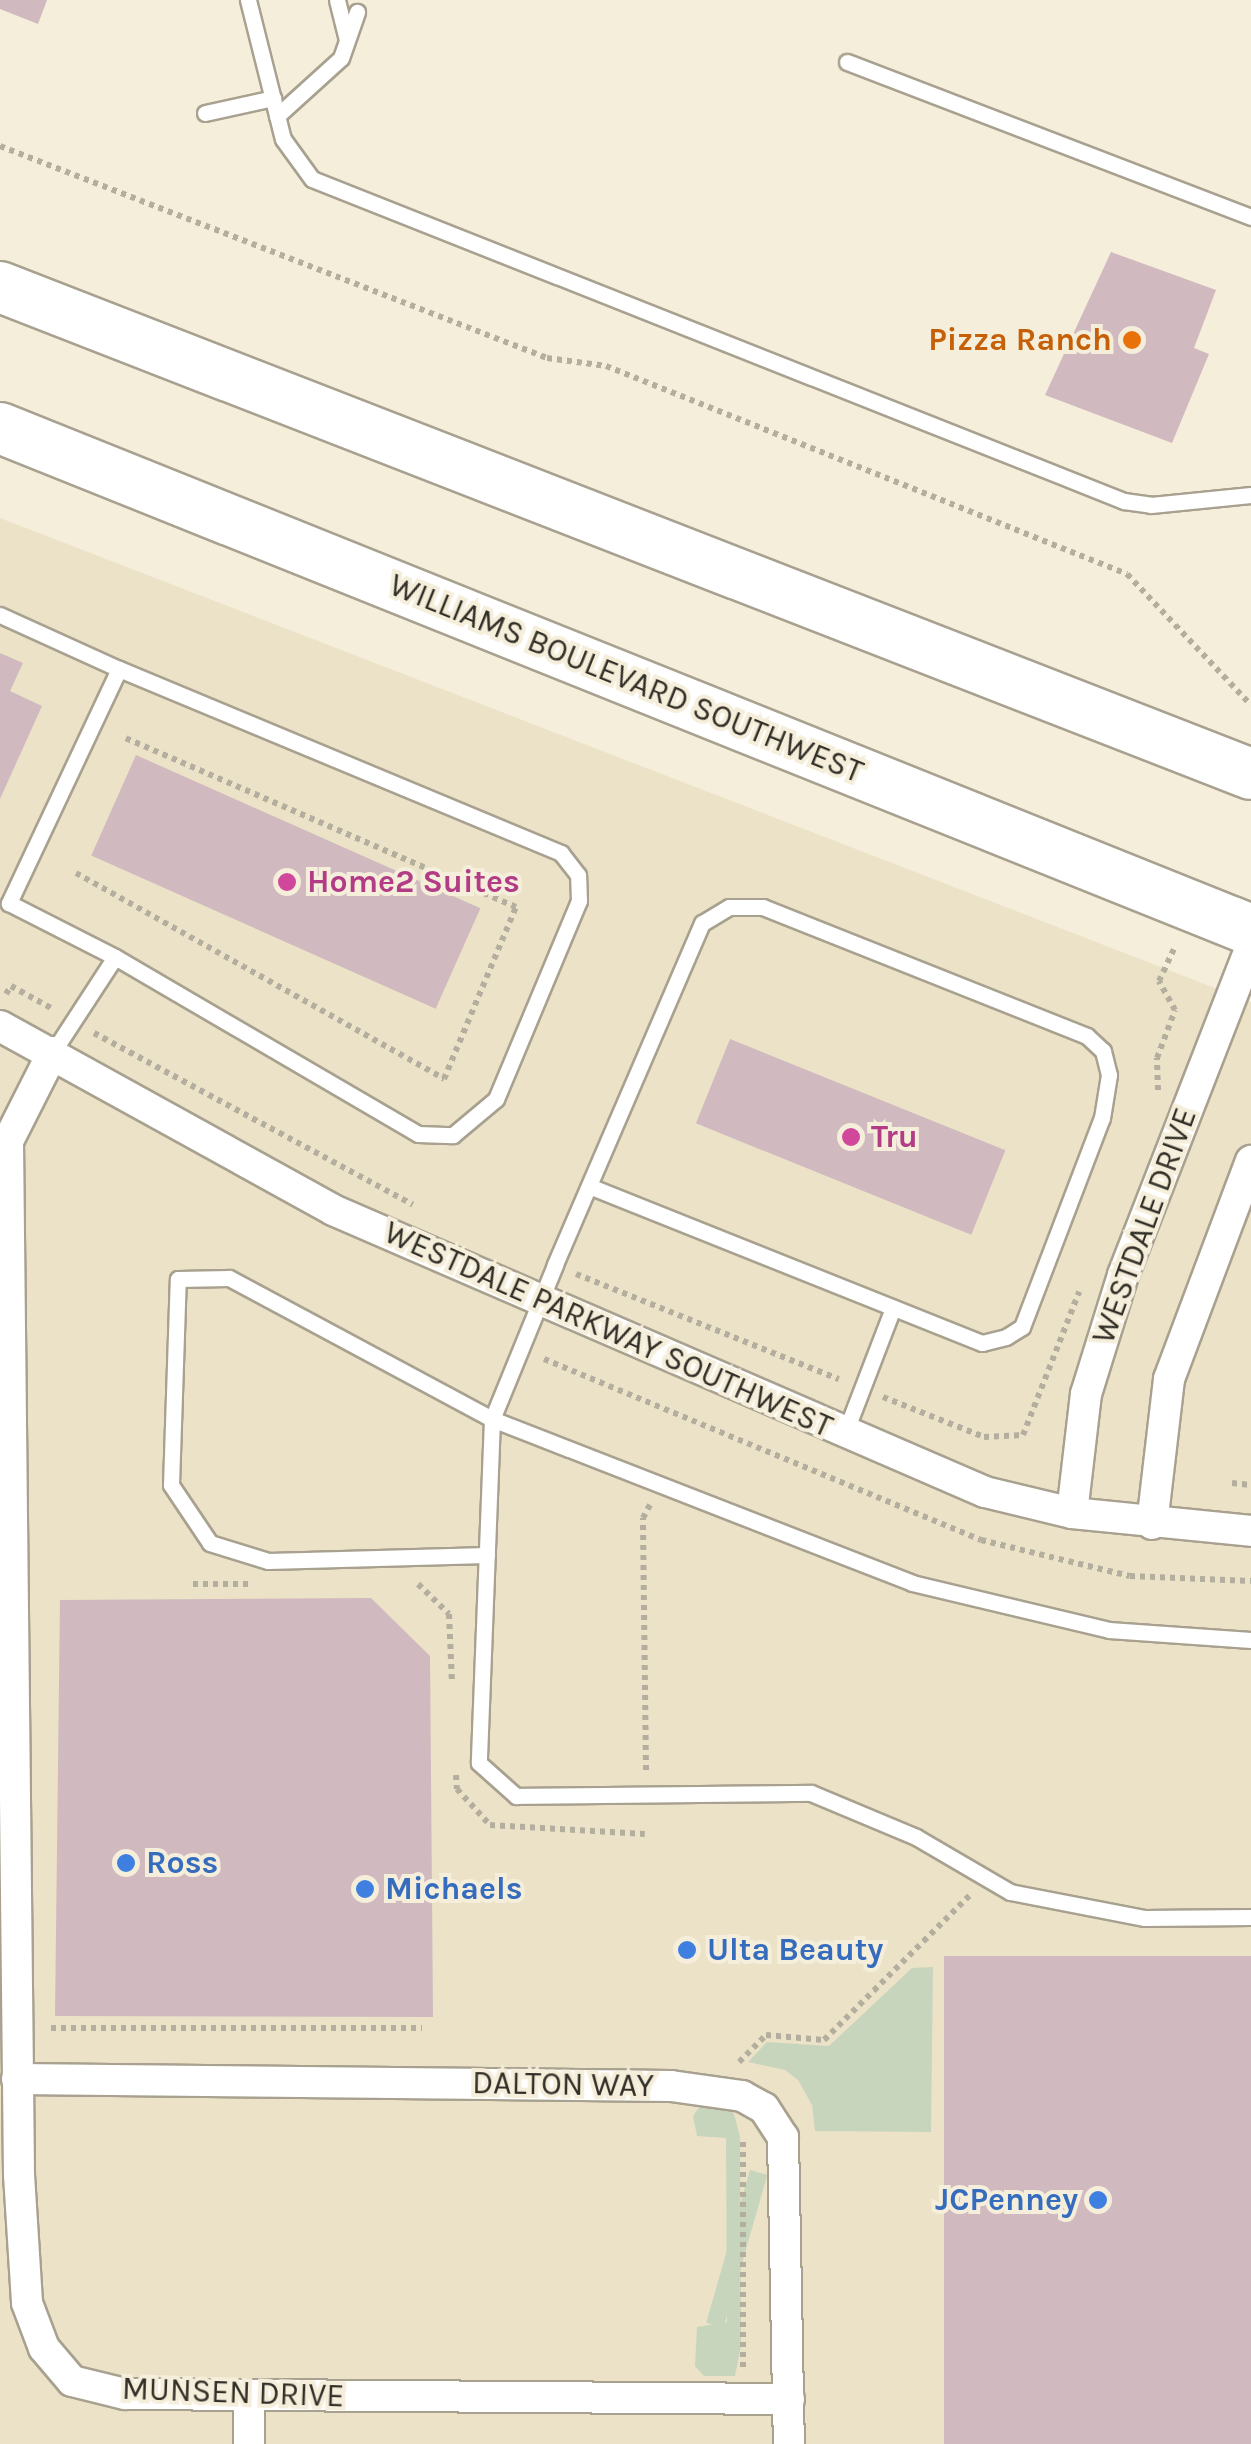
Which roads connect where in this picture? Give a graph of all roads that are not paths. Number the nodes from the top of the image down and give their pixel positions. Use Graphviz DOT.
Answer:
graph roads {
  1 [pos="248,0"];
  2 [pos="337,0"];
  3 [pos="358,12"];
  4 [pos="347,40"];
  5 [pos="847,62"];
  6 [pos="273,98"];
  7 [pos="205,113"];
  8 [pos="277,116"];
  9 [pos="1251,217"];
  10 [pos="0,288"];
  11 [pos="0,428"];
  12 [pos="1251,495"];
  13 [pos="0,615"];
  14 [pos="118,669"];
  15 [pos="1251,774"];
  16 [pos="4,901"];
  17 [pos="1251,930"];
  18 [pos="1251,947"];
  19 [pos="115,958"];
  20 [pos="0,1026"];
  21 [pos="52,1052"];
  22 [pos="1251,1161"];
  23 [pos="589,1186"];
  24 [pos="540,1301"];
  25 [pos="893,1308"];
  26 [pos="5,1404"];
  27 [pos="492,1419"];
  28 [pos="845,1433"];
  29 [pos="1072,1513"];
  30 [pos="1152,1524"];
  31 [pos="1251,1531"];
  32 [pos="487,1555"];
  33 [pos="1251,1640"];
  34 [pos="1251,1917"];
  35 [pos="17,2079"];
  36 [pos="249,2397"];
  37 [pos="789,2399"];
  38 [pos="249,2444"];
  39 [pos="790,2444"];
  1 -- 6 [label="lane"];
  2 -- 4 [label="lane"];
  3 -- 4 [label="lane"];
  4 -- 8 [label="lane"];
  5 -- 9 [label="lane"];
  6 -- 7 [label="lane"];
  6 -- 8 [label="lane"];
  8 -- 12 [label="lane"];
  10 -- 15 [label="main road"];
  11 -- 17 [label="main road, WILLIAMS BOULEVARD SOUTHWEST"];
  13 -- 14 [label="lane"];
  14 -- 16 [label="lane"];
  14 -- 19 [label="lane"];
  16 -- 19 [label="lane"];
  18 -- 29 [label="street, WESTDALE DRIVE"];
  19 -- 21 [label="lane"];
  20 -- 21 [label="street, WESTDALE PARKWAY SOUTHWEST"];
  21 -- 24 [label="street, WESTDALE PARKWAY SOUTHWEST"];
  21 -- 26 [label="street, MUNSEN DRIVE"];
  22 -- 30 [label="street"];
  23 -- 24 [label="lane"];
  23 -- 25 [label="lane"];
  23 -- 25 [label="lane"];
  24 -- 27 [label="lane"];
  24 -- 28 [label="street, WESTDALE PARKWAY SOUTHWEST"];
  25 -- 28 [label="lane"];
  26 -- 35 [label="street, MUNSEN DRIVE"];
  27 -- 32 [label="lane"];
  27 -- 32 [label="lane"];
  27 -- 33 [label="lane"];
  28 -- 29 [label="street, WESTDALE PARKWAY SOUTHWEST"];
  29 -- 30 [label="street, WESTDALE PARKWAY SOUTHWEST"];
  30 -- 31 [label="street, WESTDALE PARKWAY SOUTHWEST"];
  32 -- 34 [label="lane"];
  35 -- 36 [label="street, MUNSEN DRIVE"];
  35 -- 37 [label="street, DALTON WAY"];
  36 -- 37 [label="street, MUNSEN DRIVE"];
  36 -- 38 [label="street"];
  37 -- 39 [label="street, DALTON WAY"];
}
